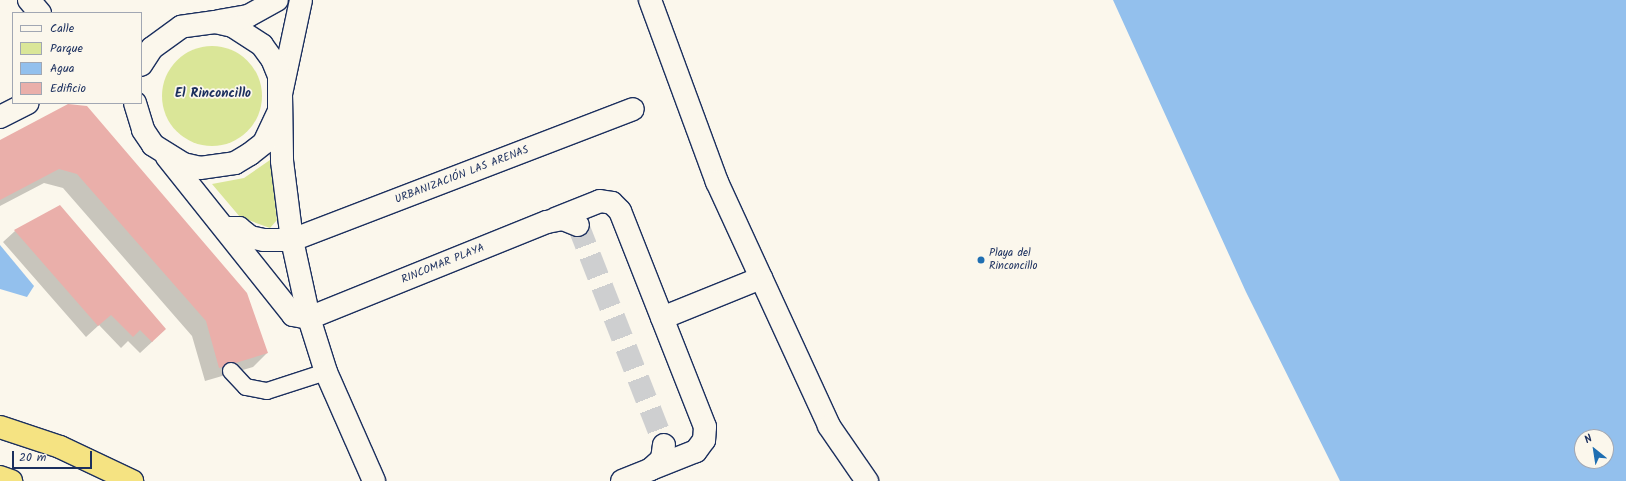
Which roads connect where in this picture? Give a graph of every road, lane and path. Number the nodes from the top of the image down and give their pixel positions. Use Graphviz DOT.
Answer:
graph roads {
  1 [pos="29,0"];
  2 [pos="277,0"];
  3 [pos="301,0"];
  4 [pos="650,0"];
  5 [pos="39,12"];
  6 [pos="215,22"];
  7 [pos="142,64"];
  8 [pos="281,94"];
  9 [pos="26,104"];
  10 [pos="131,107"];
  11 [pos="633,110"];
  12 [pos="0,117"];
  13 [pos="167,156"];
  14 [pos="555,219"];
  15 [pos="578,225"];
  16 [pos="227,228"];
  17 [pos="292,240"];
  18 [pos="762,278"];
  19 [pos="309,318"];
  20 [pos="662,318"];
  21 [pos="231,371"];
  22 [pos="326,372"];
  23 [pos="0,427"];
  24 [pos="664,445"];
  25 [pos="651,469"];
  26 [pos="0,477"];
  27 [pos="10,481"];
  28 [pos="132,481"];
  29 [pos="374,481"];
  30 [pos="622,481"];
  31 [pos="867,481"];
  1 -- 5 [label="street"];
  2 -- 6 [label="street"];
  3 -- 8 [label="street"];
  4 -- 18 [label="street"];
  6 -- 7 [label="street"];
  6 -- 8 [label="street"];
  8 -- 13 [label="street"];
  8 -- 17 [label="street"];
  9 -- 12 [label="street"];
  10 -- 13 [label="street"];
  11 -- 17 [label="street, URBANIZACIÓN LAS ARENAS"];
  13 -- 16 [label="street"];
  14 -- 15 [label="street"];
  14 -- 19 [label="street, RINCOMAR PLAYA"];
  14 -- 20 [label="street, RINCOMAR PLAYA"];
  16 -- 17 [label="street"];
  16 -- 19 [label="street"];
  17 -- 19 [label="street"];
  18 -- 20 [label="street"];
  18 -- 31 [label="street"];
  19 -- 22 [label="street"];
  20 -- 25 [label="street"];
  21 -- 22 [label="lane"];
  22 -- 29 [label="street"];
  23 -- 28 [label="highway"];
  24 -- 25 [label="street"];
  25 -- 30 [label="street"];
  26 -- 27 [label="highway"];
}
